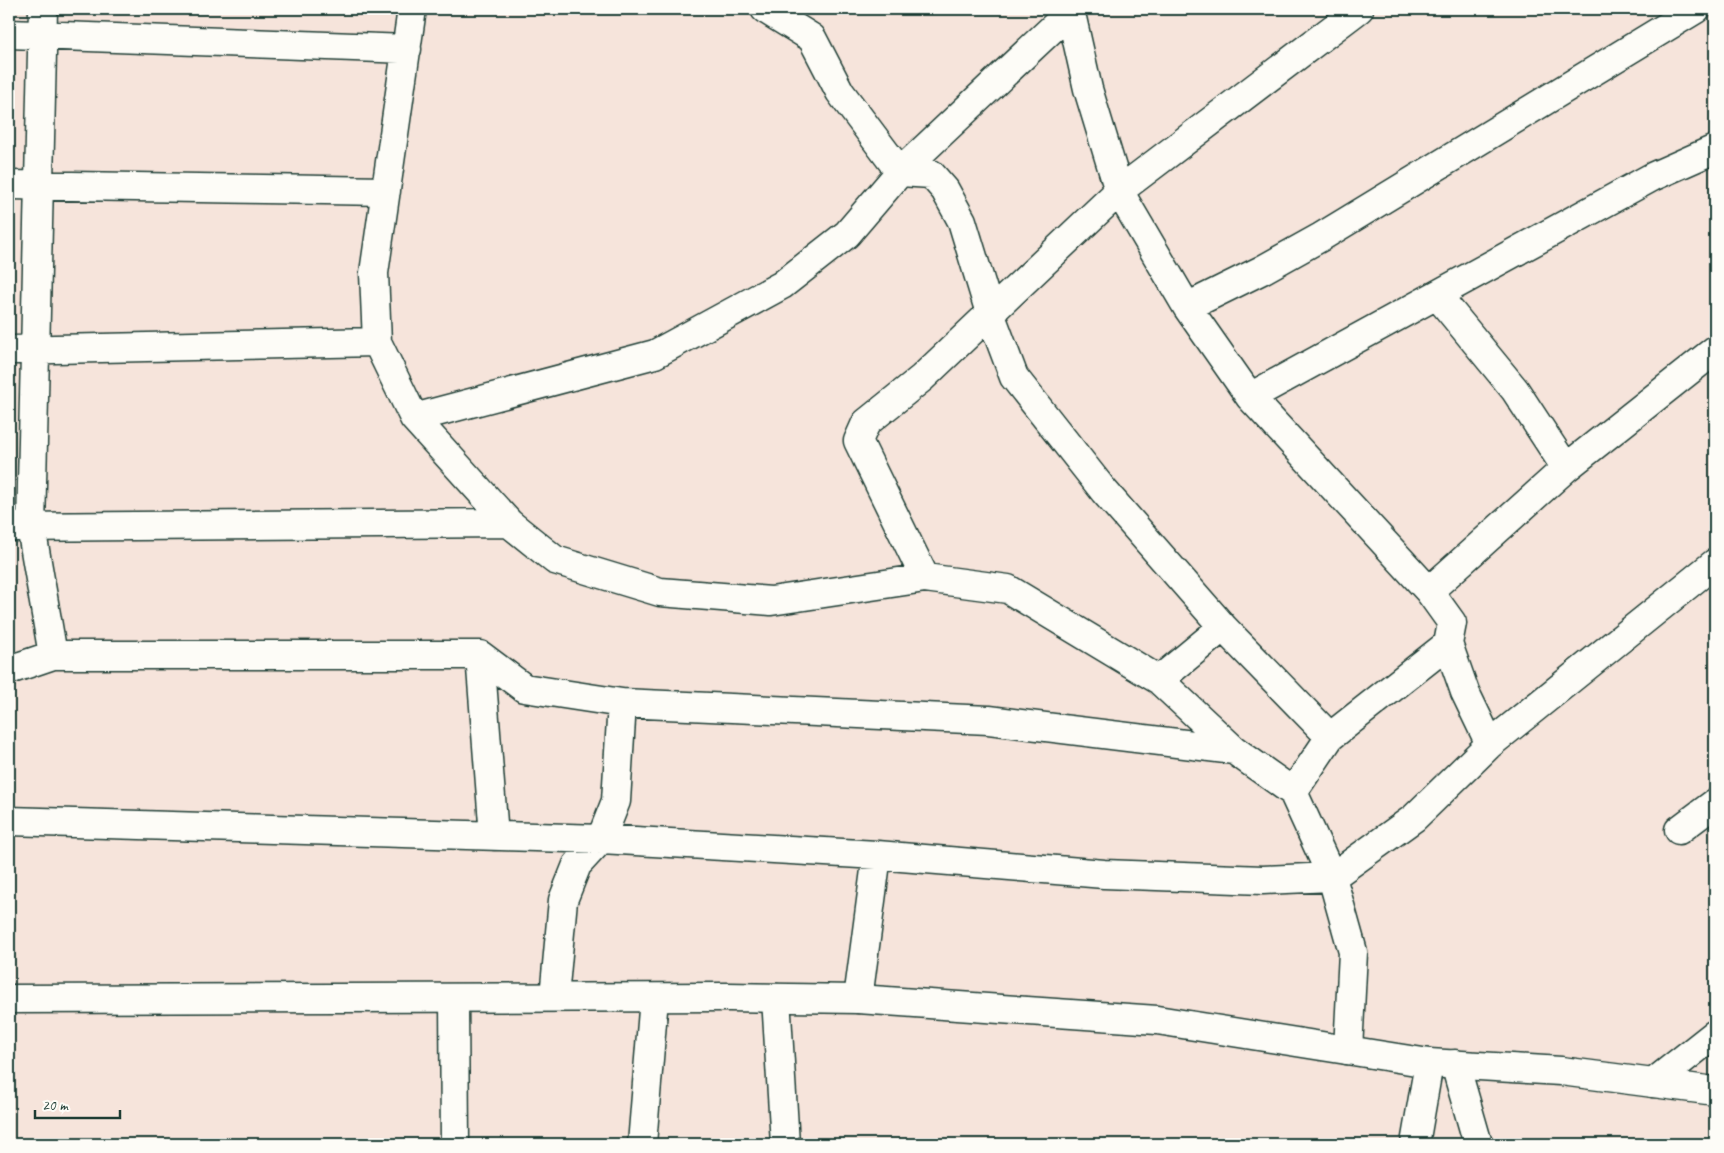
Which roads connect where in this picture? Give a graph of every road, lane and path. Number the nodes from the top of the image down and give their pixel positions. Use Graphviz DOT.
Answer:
graph roads {
  1 [pos="412,9"];
  2 [pos="765,9"];
  3 [pos="1071,9"];
  4 [pos="1359,9"];
  5 [pos="1696,9"];
  6 [pos="43,22"];
  7 [pos="9,34"];
  8 [pos="406,49"];
  9 [pos="1715,149"];
  10 [pos="900,172"];
  11 [pos="9,185"];
  12 [pos="39,186"];
  13 [pos="386,191"];
  14 [pos="1119,191"];
  15 [pos="1437,295"];
  16 [pos="1187,308"];
  17 [pos="990,313"];
  18 [pos="377,342"];
  19 [pos="22,349"];
  20 [pos="1715,350"];
  21 [pos="1250,397"];
  22 [pos="414,418"];
  23 [pos="1566,468"];
  24 [pos="508,523"];
  25 [pos="20,527"];
  26 [pos="1715,562"];
  27 [pos="925,578"];
  28 [pos="1429,591"];
  29 [pos="1223,627"];
  30 [pos="1448,644"];
  31 [pos="54,655"];
  32 [pos="480,655"];
  33 [pos="9,670"];
  34 [pos="1159,680"];
  35 [pos="622,703"];
  36 [pos="1330,736"];
  37 [pos="1490,744"];
  38 [pos="1234,750"];
  39 [pos="1293,792"];
  40 [pos="1715,803"];
  41 [pos="9,821"];
  42 [pos="1679,830"];
  43 [pos="494,836"];
  44 [pos="601,839"];
  45 [pos="878,855"];
  46 [pos="1332,877"];
  47 [pos="554,997"];
  48 [pos="654,998"];
  49 [pos="776,998"];
  50 [pos="454,999"];
  51 [pos="858,999"];
  52 [pos="9,1000"];
  53 [pos="1715,1034"];
  54 [pos="1348,1050"];
  55 [pos="1442,1064"];
  56 [pos="1653,1083"];
  57 [pos="1715,1091"];
  58 [pos="455,1144"];
  59 [pos="642,1144"];
  60 [pos="784,1144"];
  61 [pos="1415,1144"];
  62 [pos="1478,1144"];
  1 -- 8 [label="street"];
  2 -- 10 [label="street"];
  3 -- 10 [label="street"];
  3 -- 14 [label="street"];
  4 -- 14 [label="street"];
  5 -- 16 [label="street"];
  6 -- 7 [label="street"];
  6 -- 8 [label="street"];
  6 -- 12 [label="street"];
  8 -- 13 [label="street"];
  9 -- 15 [label="street"];
  10 -- 17 [label="street"];
  10 -- 22 [label="street"];
  11 -- 12 [label="street"];
  12 -- 13 [label="street"];
  12 -- 19 [label="street"];
  13 -- 18 [label="street"];
  14 -- 16 [label="street"];
  14 -- 17 [label="street"];
  15 -- 21 [label="street"];
  15 -- 23 [label="street"];
  16 -- 21 [label="street"];
  17 -- 27 [label="street"];
  17 -- 29 [label="street"];
  18 -- 19 [label="street"];
  18 -- 22 [label="street"];
  19 -- 25 [label="street"];
  20 -- 23 [label="street"];
  21 -- 28 [label="street"];
  22 -- 24 [label="street"];
  23 -- 28 [label="street"];
  24 -- 25 [label="street"];
  24 -- 27 [label="street"];
  25 -- 31 [label="street"];
  26 -- 37 [label="street"];
  27 -- 34 [label="street"];
  28 -- 30 [label="street"];
  29 -- 34 [label="street"];
  29 -- 36 [label="street"];
  30 -- 36 [label="street"];
  30 -- 37 [label="street"];
  31 -- 32 [label="street"];
  31 -- 33 [label="street"];
  32 -- 35 [label="street"];
  32 -- 43 [label="street"];
  34 -- 38 [label="street"];
  35 -- 38 [label="street"];
  35 -- 44 [label="street"];
  36 -- 39 [label="street"];
  37 -- 46 [label="street"];
  38 -- 39 [label="street"];
  39 -- 46 [label="street"];
  40 -- 42 [label="street"];
  41 -- 43 [label="street"];
  43 -- 44 [label="street"];
  44 -- 45 [label="street"];
  44 -- 47 [label="street"];
  45 -- 46 [label="street"];
  45 -- 51 [label="street"];
  46 -- 54 [label="street"];
  47 -- 48 [label="street"];
  47 -- 50 [label="street"];
  48 -- 49 [label="street"];
  48 -- 59 [label="street"];
  49 -- 51 [label="street"];
  49 -- 60 [label="street"];
  50 -- 52 [label="street"];
  50 -- 58 [label="street"];
  51 -- 54 [label="street"];
  53 -- 56 [label="street"];
  54 -- 55 [label="street"];
  55 -- 56 [label="street"];
  55 -- 61 [label="street"];
  55 -- 62 [label="street"];
  56 -- 57 [label="street"];
}
